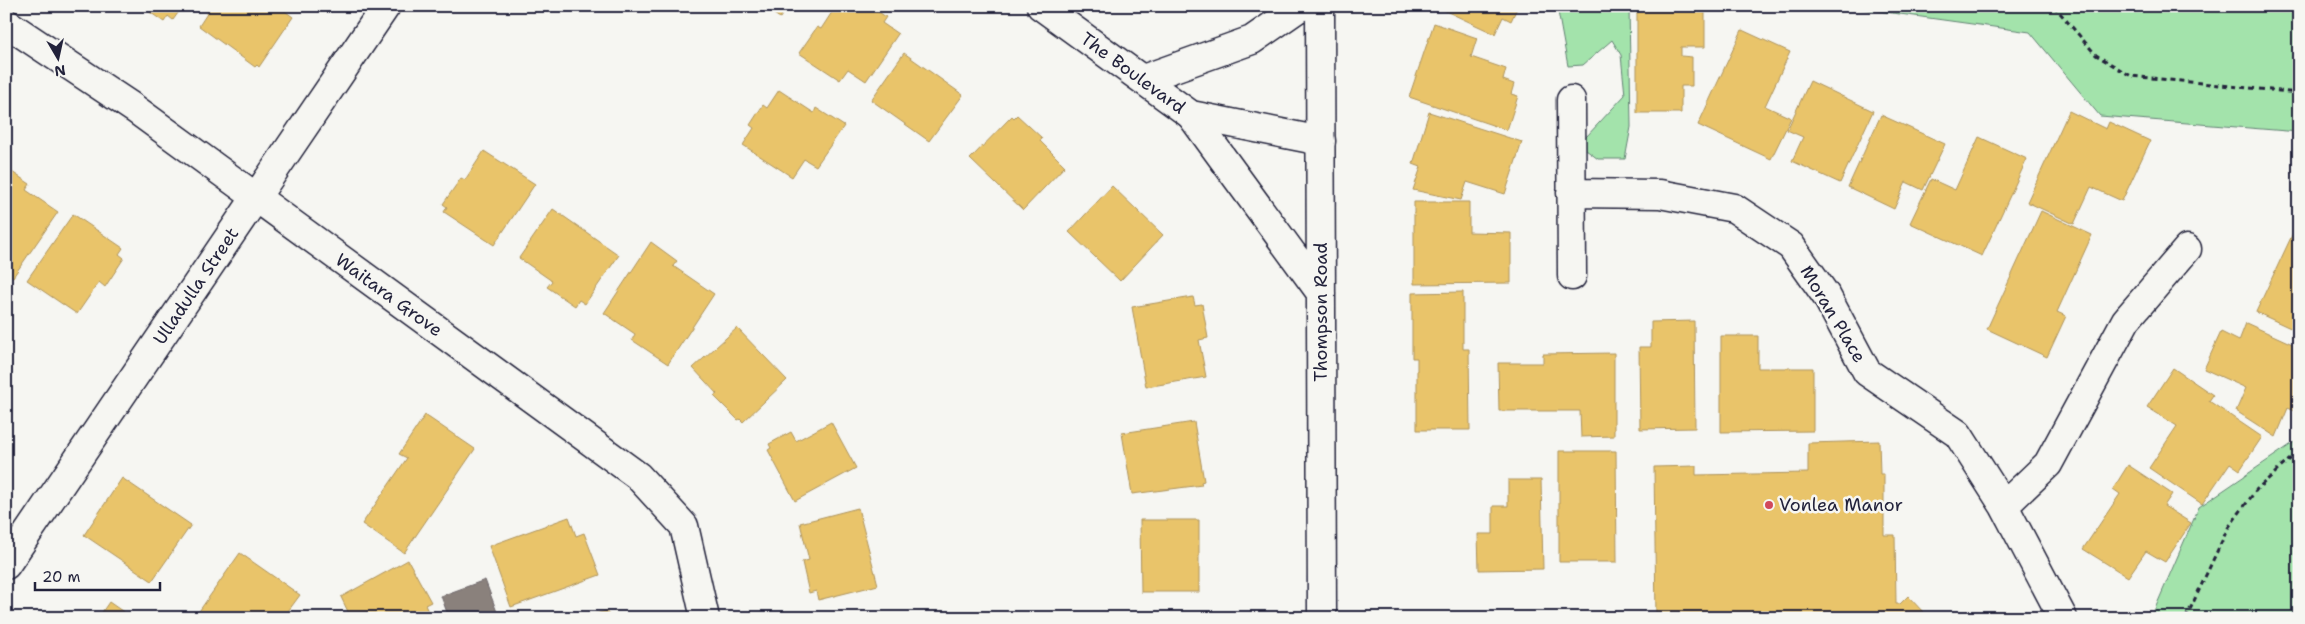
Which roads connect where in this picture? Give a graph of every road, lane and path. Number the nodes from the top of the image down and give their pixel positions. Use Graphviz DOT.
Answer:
graph roads {
  1 [pos="386,6"];
  2 [pos="1041,6"];
  3 [pos="1301,6"];
  4 [pos="1320,6"];
  5 [pos="2054,6"];
  6 [pos="6,23"];
  7 [pos="1143,79"];
  8 [pos="2299,93"];
  9 [pos="1570,100"];
  10 [pos="1191,115"];
  11 [pos="1321,141"];
  12 [pos="1571,193"];
  13 [pos="256,198"];
  14 [pos="2186,249"];
  15 [pos="1572,276"];
  16 [pos="1321,293"];
  17 [pos="2299,451"];
  18 [pos="2004,506"];
  19 [pos="6,565"];
  20 [pos="705,618"];
  21 [pos="1322,618"];
  22 [pos="2063,618"];
  23 [pos="2186,618"];
  1 -- 13 [label="street, Ulladulla Street"];
  2 -- 7 [label="street, The Boulevard"];
  3 -- 7 [label="street"];
  4 -- 11 [label="street, Thompson Road"];
  5 -- 8 [label="path"];
  6 -- 13 [label="street, Waitara Grove"];
  7 -- 10 [label="street, The Boulevard"];
  9 -- 12 [label="street"];
  10 -- 11 [label="street, The Boulevard"];
  10 -- 16 [label="street"];
  11 -- 16 [label="street, Thompson Road"];
  12 -- 15 [label="street"];
  12 -- 18 [label="street, Moran Place"];
  13 -- 19 [label="street, Ulladulla Street"];
  13 -- 20 [label="street, Waitara Grove"];
  14 -- 18 [label="street"];
  16 -- 21 [label="street, Thompson Road"];
  17 -- 23 [label="path"];
  18 -- 22 [label="street, Moran Place"];
}
